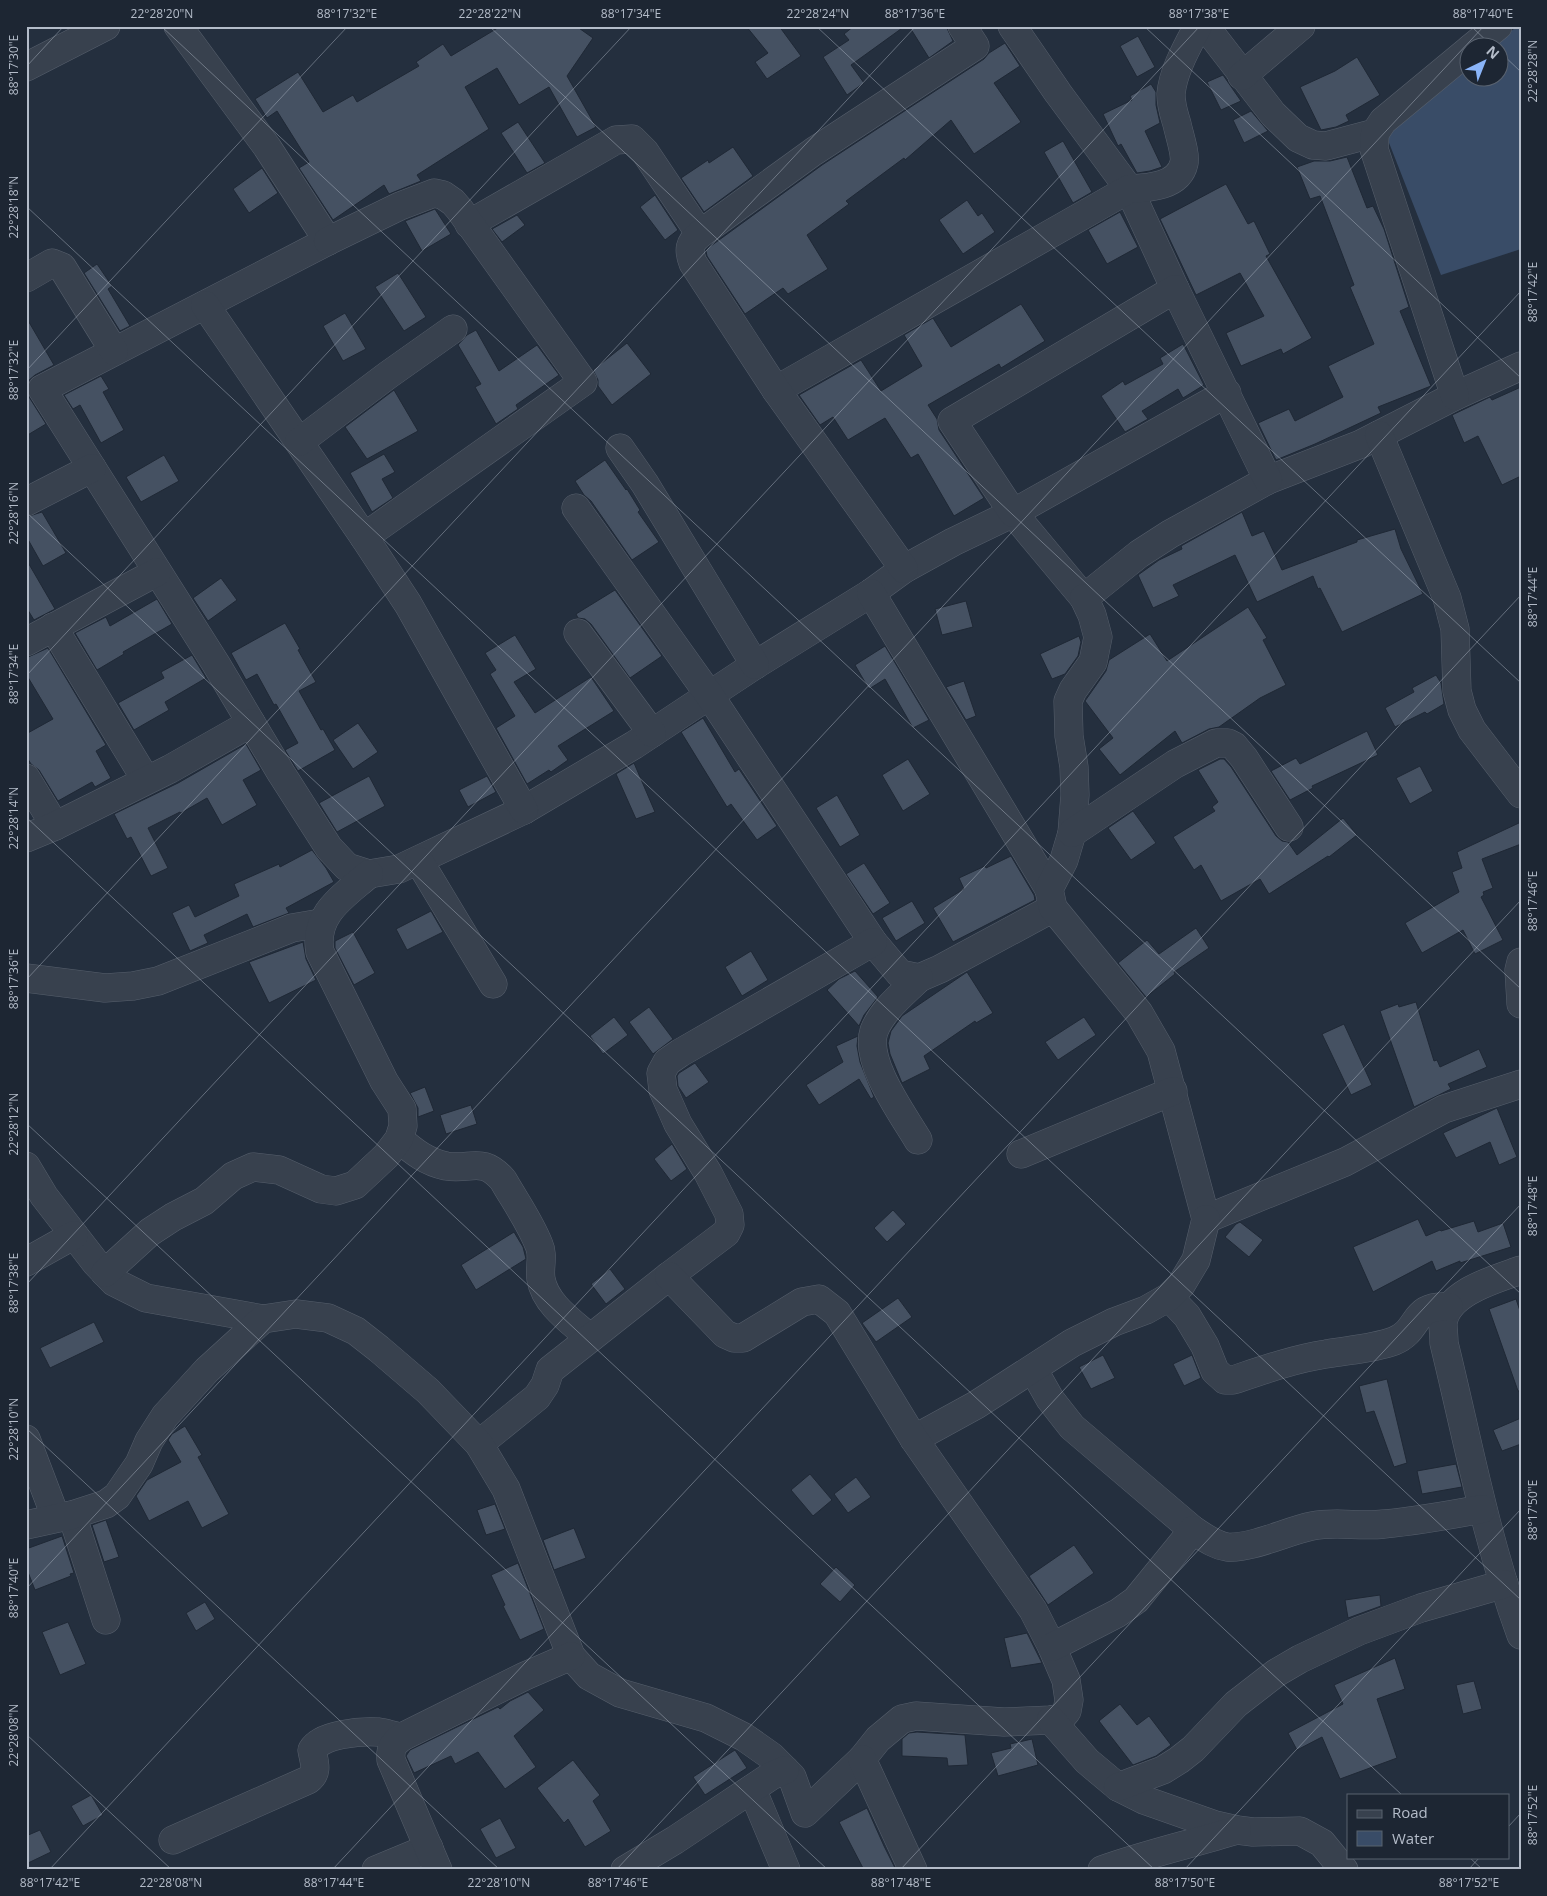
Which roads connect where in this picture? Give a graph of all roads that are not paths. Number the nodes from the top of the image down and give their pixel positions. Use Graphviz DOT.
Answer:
graph roads {
  1 [pos="106,26"];
  2 [pos="178,26"];
  3 [pos="1012,26"];
  4 [pos="1198,26"];
  5 [pos="1205,26"];
  6 [pos="1301,26"];
  7 [pos="1498,26"];
  8 [pos="968,36"];
  9 [pos="1483,38"];
  10 [pos="1460,56"];
  11 [pos="26,67"];
  12 [pos="1242,76"];
  13 [pos="1375,133"];
  14 [pos="1129,188"];
  15 [pos="469,224"];
  16 [pos="700,234"];
  17 [pos="328,241"];
  18 [pos="26,278"];
  19 [pos="1175,289"];
  20 [pos="205,305"];
  21 [pos="453,329"];
  22 [pos="114,351"];
  23 [pos="1521,366"];
  24 [pos="776,390"];
  25 [pos="34,393"];
  26 [pos="1227,393"];
  27 [pos="1455,396"];
  28 [pos="1379,435"];
  29 [pos="299,442"];
  30 [pos="620,448"];
  31 [pos="92,468"];
  32 [pos="1268,480"];
  33 [pos="26,502"];
  34 [pos="576,508"];
  35 [pos="1013,513"];
  36 [pos="364,537"];
  37 [pos="904,569"];
  38 [pos="158,572"];
  39 [pos="872,593"];
  40 [pos="1084,598"];
  41 [pos="53,627"];
  42 [pos="578,633"];
  43 [pos="26,642"];
  44 [pos="755,665"];
  45 [pos="710,696"];
  46 [pos="251,723"];
  47 [pos="652,733"];
  48 [pos="26,778"];
  49 [pos="146,780"];
  50 [pos="1521,794"];
  51 [pos="524,810"];
  52 [pos="55,826"];
  53 [pos="1289,827"];
  54 [pos="1072,833"];
  55 [pos="26,838"];
  56 [pos="419,861"];
  57 [pos="369,874"];
  58 [pos="1051,899"];
  59 [pos="321,923"];
  60 [pos="873,942"];
  61 [pos="1521,962"];
  62 [pos="26,978"];
  63 [pos="919,978"];
  64 [pos="493,984"];
  65 [pos="1521,1004"];
  66 [pos="1521,1084"];
  67 [pos="1173,1091"];
  68 [pos="399,1140"];
  69 [pos="918,1140"];
  70 [pos="1021,1154"];
  71 [pos="26,1166"];
  72 [pos="1206,1219"];
  73 [pos="74,1235"];
  74 [pos="26,1262"];
  75 [pos="1521,1270"];
  76 [pos="105,1273"];
  77 [pos="668,1276"];
  78 [pos="1169,1296"];
  79 [pos="1449,1307"];
  80 [pos="263,1319"];
  81 [pos="590,1338"];
  82 [pos="1033,1369"];
  83 [pos="26,1439"];
  84 [pos="914,1439"];
  85 [pos="478,1444"];
  86 [pos="1482,1509"];
  87 [pos="64,1517"];
  88 [pos="26,1525"];
  89 [pos="1193,1530"];
  90 [pos="1504,1584"];
  91 [pos="106,1620"];
  92 [pos="1521,1635"];
  93 [pos="1052,1647"];
  94 [pos="571,1656"];
  95 [pos="1051,1720"];
  96 [pos="402,1737"];
  97 [pos="862,1759"];
  98 [pos="786,1770"];
  99 [pos="1118,1787"];
  100 [pos="752,1790"];
  101 [pos="1237,1830"];
  102 [pos="173,1840"];
  103 [pos="434,1859"];
  104 [pos="376,1870"];
  105 [pos="625,1870"];
  106 [pos="786,1870"];
  107 [pos="913,1870"];
  108 [pos="1102,1870"];
  109 [pos="1344,1870"];
  1 -- 11 [label="street"];
  2 -- 17 [label="street"];
  3 -- 8 [label="street"];
  3 -- 14 [label="street"];
  4 -- 14 [label="street"];
  5 -- 12 [label="street"];
  6 -- 12 [label="street"];
  7 -- 9 [label="street"];
  8 -- 16 [label="street"];
  10 -- 13 [label="street"];
  12 -- 13 [label="street"];
  13 -- 27 [label="street"];
  14 -- 19 [label="street"];
  14 -- 24 [label="street"];
  15 -- 16 [label="street"];
  15 -- 17 [label="street"];
  15 -- 36 [label="street"];
  16 -- 24 [label="street"];
  17 -- 20 [label="street"];
  18 -- 22 [label="street"];
  19 -- 26 [label="street"];
  19 -- 35 [label="street"];
  20 -- 22 [label="street"];
  20 -- 29 [label="street"];
  21 -- 29 [label="street"];
  22 -- 25 [label="street"];
  23 -- 27 [label="street"];
  24 -- 37 [label="street"];
  25 -- 31 [label="street"];
  26 -- 32 [label="street"];
  26 -- 35 [label="street"];
  27 -- 28 [label="street"];
  28 -- 32 [label="street"];
  28 -- 50 [label="street"];
  29 -- 36 [label="street"];
  30 -- 44 [label="street"];
  31 -- 33 [label="street"];
  31 -- 38 [label="street"];
  32 -- 40 [label="street"];
  34 -- 45 [label="street"];
  35 -- 37 [label="street"];
  35 -- 40 [label="street"];
  36 -- 51 [label="street"];
  37 -- 39 [label="street"];
  38 -- 41 [label="street"];
  38 -- 46 [label="street"];
  39 -- 44 [label="street"];
  39 -- 58 [label="street"];
  40 -- 54 [label="street"];
  41 -- 43 [label="street"];
  41 -- 49 [label="street"];
  42 -- 47 [label="street"];
  44 -- 45 [label="street"];
  45 -- 47 [label="street"];
  45 -- 60 [label="street"];
  46 -- 49 [label="street"];
  46 -- 57 [label="street"];
  47 -- 51 [label="street"];
  48 -- 52 [label="street"];
  49 -- 52 [label="street"];
  51 -- 56 [label="street"];
  52 -- 55 [label="street"];
  53 -- 54 [label="street"];
  54 -- 58 [label="street"];
  56 -- 57 [label="street"];
  56 -- 64 [label="street"];
  57 -- 59 [label="street"];
  58 -- 63 [label="street"];
  58 -- 67 [label="street"];
  59 -- 62 [label="street"];
  59 -- 68 [label="street"];
  60 -- 63 [label="street"];
  60 -- 77 [label="street"];
  61 -- 65 [label="street"];
  63 -- 69 [label="street"];
  66 -- 72 [label="street"];
  67 -- 70 [label="street"];
  67 -- 72 [label="street"];
  68 -- 76 [label="street"];
  68 -- 81 [label="street"];
  71 -- 73 [label="street"];
  72 -- 78 [label="street"];
  73 -- 74 [label="street"];
  73 -- 76 [label="street"];
  75 -- 79 [label="street"];
  76 -- 80 [label="street"];
  77 -- 81 [label="street"];
  77 -- 84 [label="street"];
  78 -- 79 [label="street"];
  78 -- 82 [label="street"];
  79 -- 86 [label="street"];
  80 -- 85 [label="street"];
  80 -- 87 [label="street"];
  81 -- 85 [label="street"];
  82 -- 84 [label="street"];
  82 -- 89 [label="street"];
  83 -- 87 [label="street"];
  84 -- 93 [label="street"];
  85 -- 94 [label="street"];
  86 -- 89 [label="street"];
  86 -- 90 [label="street"];
  87 -- 88 [label="street"];
  87 -- 91 [label="street"];
  89 -- 93 [label="street"];
  90 -- 92 [label="street"];
  90 -- 99 [label="street"];
  93 -- 95 [label="street"];
  94 -- 96 [label="street"];
  94 -- 98 [label="street"];
  95 -- 97 [label="street"];
  95 -- 99 [label="street"];
  96 -- 102 [label="street"];
  96 -- 103 [label="street"];
  97 -- 98 [label="street"];
  97 -- 107 [label="street"];
  98 -- 100 [label="street"];
  99 -- 101 [label="street"];
  100 -- 105 [label="street"];
  100 -- 106 [label="street"];
  101 -- 108 [label="street"];
  101 -- 109 [label="street"];
  103 -- 104 [label="street"];
}
